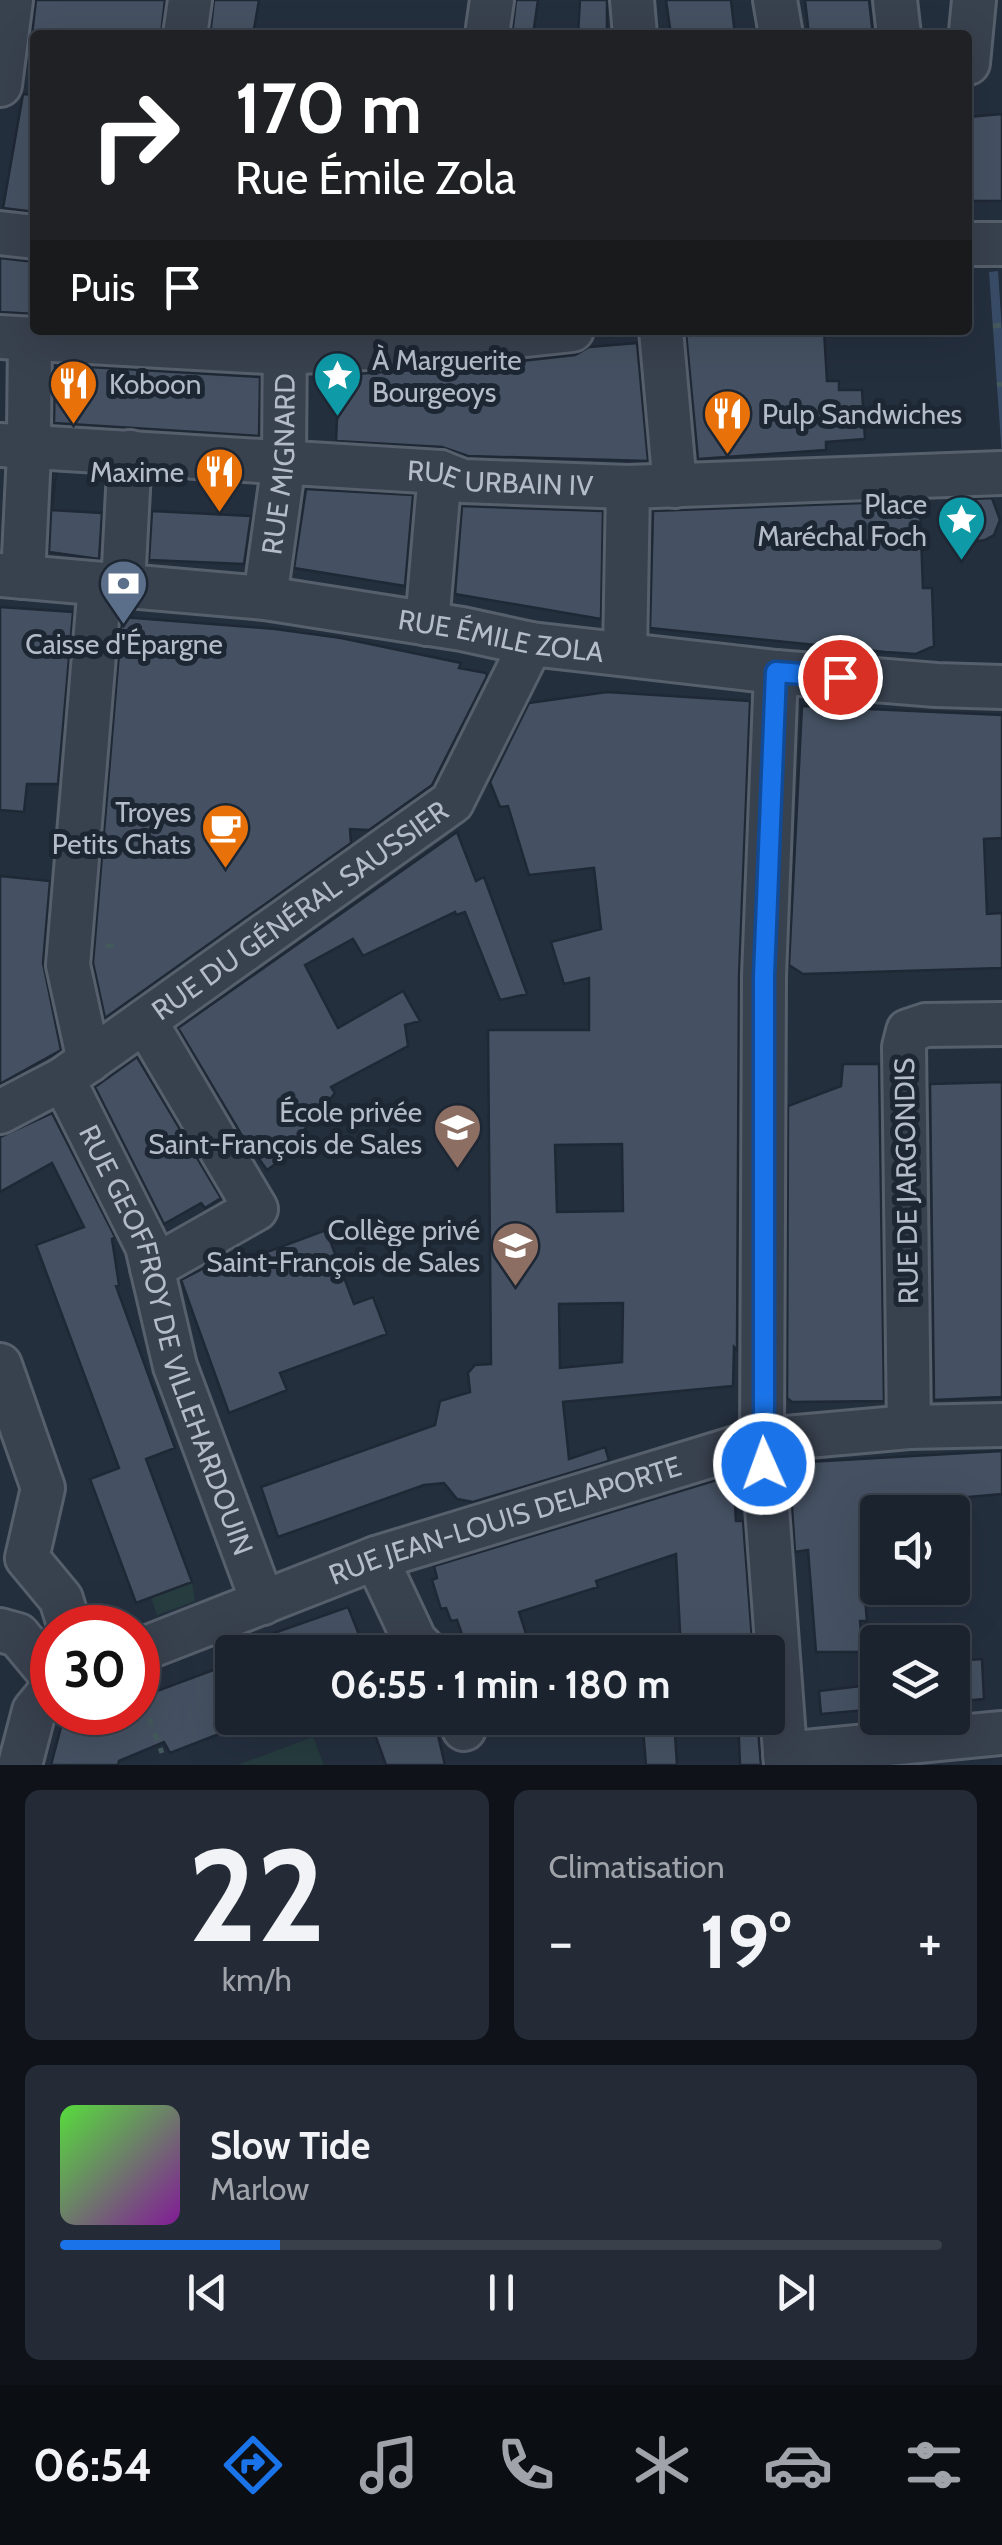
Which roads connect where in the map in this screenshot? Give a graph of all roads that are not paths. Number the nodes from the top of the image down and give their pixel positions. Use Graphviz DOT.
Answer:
graph roads {
  1 [pos="12,0"];
  2 [pos="190,0"];
  3 [pos="492,0"];
  4 [pos="632,0"];
  5 [pos="775,0"];
  6 [pos="895,0"];
  7 [pos="974,0"];
  8 [pos="186,30"];
  9 [pos="489,30"];
  10 [pos="634,30"];
  11 [pos="779,30"];
  12 [pos="898,30"];
  13 [pos="971,30"];
  14 [pos="0,85"];
  15 [pos="0,233"];
  16 [pos="30,236"];
  17 [pos="972,244"];
  18 [pos="1002,244"];
  19 [pos="661,335"];
  20 [pos="450,336"];
  21 [pos="15,339"];
  22 [pos="284,342"];
  23 [pos="22,439"];
  24 [pos="130,452"];
  25 [pos="284,462"];
  26 [pos="440,472"];
  27 [pos="1002,473"];
  28 [pos="674,486"];
  29 [pos="628,487"];
  30 [pos="11,576"];
  31 [pos="111,585"];
  32 [pos="265,598"];
  33 [pos="427,624"];
  34 [pos="531,644"];
  35 [pos="625,654"];
  36 [pos="776,672"];
  37 [pos="1002,687"];
  38 [pos="145,1021"];
  39 [pos="1002,1024"];
  40 [pos="76,1070"];
  41 [pos="0,1112"];
  42 [pos="152,1268"];
  43 [pos="0,1366"];
  44 [pos="1002,1425"];
  45 [pos="909,1428"];
  46 [pos="762,1440"];
  47 [pos="376,1558"];
  48 [pos="263,1604"];
  49 [pos="62,1605"];
  50 [pos="0,1630"];
  51 [pos="412,1635"];
  52 [pos="160,1643"];
  53 [pos="30,1649"];
  54 [pos="30,1726"];
  55 [pos="1002,1734"];
  56 [pos="785,1760"];
  57 [pos="20,1765"];
  1 -- 14 [label="street"];
  2 -- 8 [label="street"];
  3 -- 9 [label="street"];
  4 -- 10 [label="street"];
  5 -- 11 [label="street"];
  6 -- 12 [label="street"];
  7 -- 13 [label="street"];
  15 -- 16 [label="street"];
  17 -- 18 [label="street"];
  19 -- 28 [label="street"];
  20 -- 22 [label="street"];
  21 -- 22 [label="street"];
  21 -- 23 [label="street"];
  22 -- 25 [label="street, RUE MIGNARD"];
  23 -- 24 [label="street, RUE URBAIN IV"];
  23 -- 30 [label="street"];
  24 -- 25 [label="street, RUE URBAIN IV"];
  24 -- 31 [label="street, RUE GEOFFROY DE VILLEHARDOUIN"];
  25 -- 26 [label="street, RUE URBAIN IV"];
  25 -- 32 [label="street, RUE MIGNARD"];
  26 -- 29 [label="street, RUE URBAIN IV"];
  26 -- 33 [label="street"];
  27 -- 28 [label="street, RUE URBAIN IV"];
  28 -- 29 [label="street, RUE URBAIN IV"];
  29 -- 35 [label="street"];
  30 -- 31 [label="street, RUE ÉMILE ZOLA"];
  31 -- 32 [label="street, RUE ÉMILE ZOLA"];
  31 -- 40 [label="street, RUE GEOFFROY DE VILLEHARDOUIN"];
  32 -- 33 [label="street, RUE ÉMILE ZOLA"];
  33 -- 34 [label="street, RUE ÉMILE ZOLA"];
  34 -- 35 [label="street, RUE ÉMILE ZOLA"];
  34 -- 38 [label="street, RUE DU GÉNÉRAL SAUSSIER"];
  35 -- 36 [label="street, RUE ÉMILE ZOLA"];
  36 -- 37 [label="street, RUE ÉMILE ZOLA"];
  36 -- 46 [label="street"];
  38 -- 40 [label="street, RUE DU GÉNÉRAL SAUSSIER"];
  38 -- 42 [label="street"];
  39 -- 45 [label="street, RUE DE JARGONDIS"];
  40 -- 41 [label="street, RUE DU GÉNÉRAL SAUSSIER"];
  40 -- 42 [label="street, RUE GEOFFROY DE VILLEHARDOUIN"];
  42 -- 48 [label="street, RUE GEOFFROY DE VILLEHARDOUIN"];
  43 -- 49 [label="street"];
  44 -- 45 [label="street, RUE JEAN-LOUIS DELAPORTE"];
  45 -- 46 [label="street, RUE JEAN-LOUIS DELAPORTE"];
  46 -- 47 [label="street, RUE JEAN-LOUIS DELAPORTE"];
  46 -- 56 [label="street"];
  47 -- 48 [label="street, RUE JEAN-LOUIS DELAPORTE"];
  47 -- 51 [label="street"];
  48 -- 52 [label="street, RUE JEAN-LOUIS DELAPORTE"];
  50 -- 53 [label="street"];
  54 -- 57 [label="street"];
  55 -- 56 [label="street"];
}
